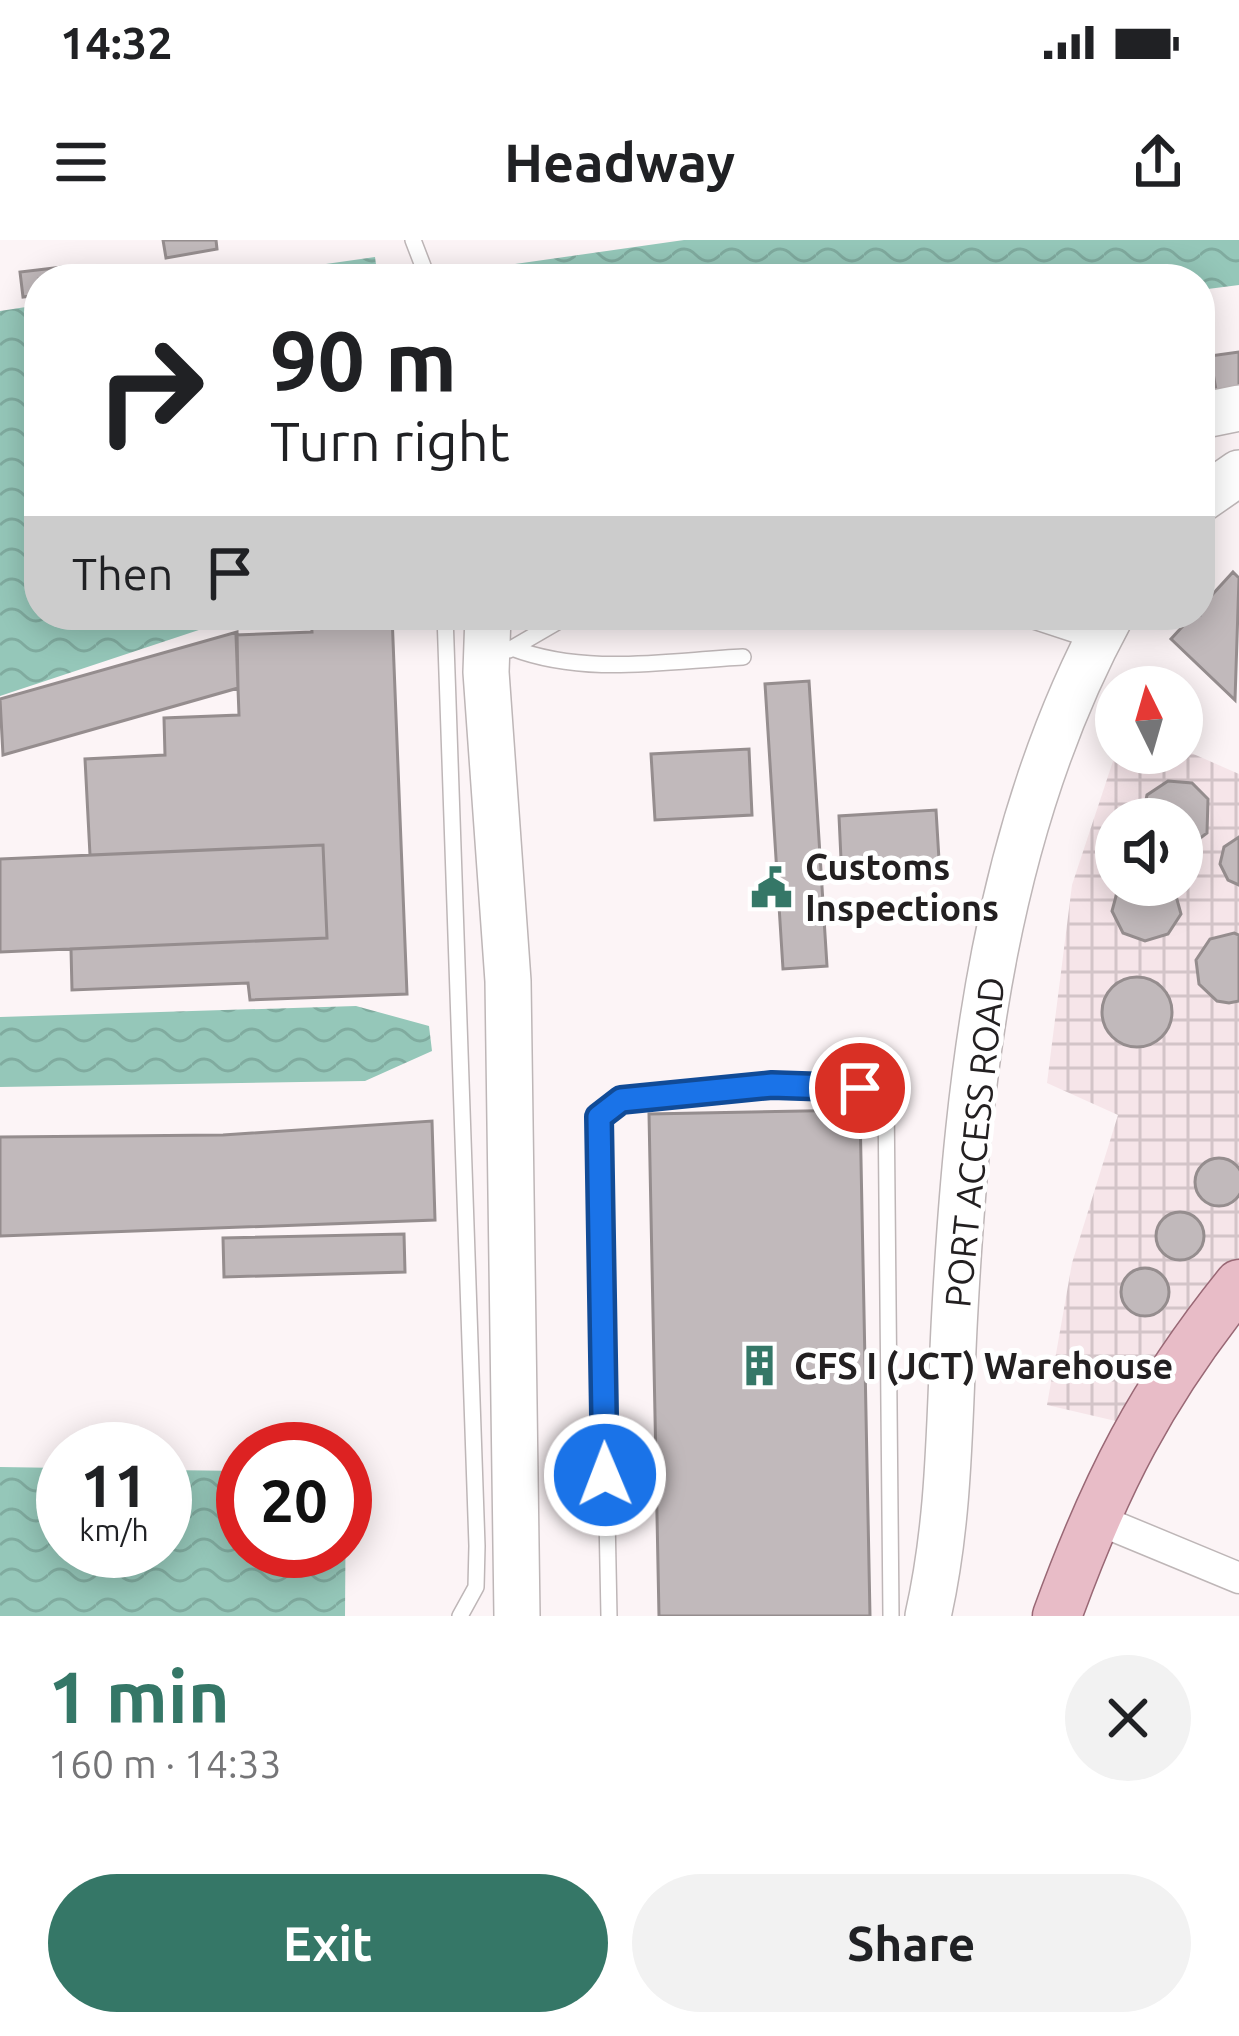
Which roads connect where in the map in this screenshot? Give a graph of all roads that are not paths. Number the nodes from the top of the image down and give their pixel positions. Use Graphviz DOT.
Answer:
graph roads {
  1 [pos="446,630"];
  2 [pos="536,630"];
  3 [pos="1103,630"];
  4 [pos="495,645"];
  5 [pos="743,657"];
  6 [pos="1239,1284"];
  7 [pos="1094,1518"];
  8 [pos="1239,1578"];
  9 [pos="460,1616"];
  10 [pos="518,1616"];
  11 [pos="609,1616"];
  12 [pos="891,1616"];
  13 [pos="928,1616"];
  14 [pos="1057,1616"];
  1 -- 9 [label="lane"];
  2 -- 4 [label="lane"];
  3 -- 13 [label="main road, PORT ACCESS ROAD"];
  4 -- 5 [label="lane"];
  4 -- 10 [label="main road"];
  6 -- 7 [label="main road"];
  7 -- 8 [label="street"];
  7 -- 14 [label="main road"];
  11 -- 12 [label="lane"];
}
